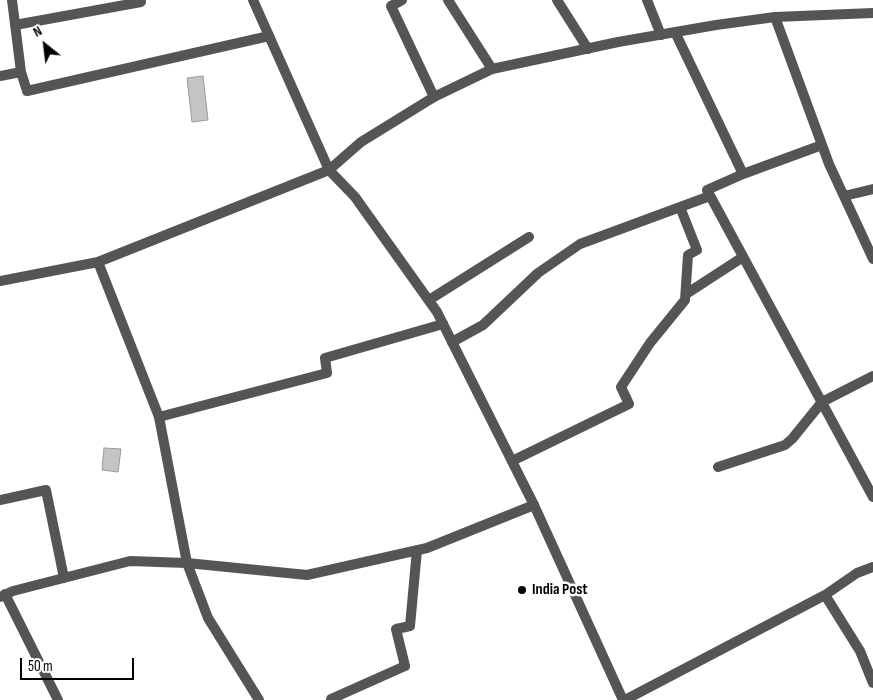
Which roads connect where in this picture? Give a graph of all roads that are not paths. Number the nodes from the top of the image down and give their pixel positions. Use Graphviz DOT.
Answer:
graph roads {
  1 [pos="12,0"];
  2 [pos="253,0"];
  3 [pos="402,0"];
  4 [pos="448,0"];
  5 [pos="557,0"];
  6 [pos="646,0"];
  7 [pos="141,2"];
  8 [pos="873,13"];
  9 [pos="776,17"];
  10 [pos="15,25"];
  11 [pos="675,32"];
  12 [pos="661,35"];
  13 [pos="269,36"];
  14 [pos="588,48"];
  15 [pos="492,69"];
  16 [pos="21,72"];
  17 [pos="0,76"];
  18 [pos="434,97"];
  19 [pos="822,145"];
  20 [pos="329,170"];
  21 [pos="743,174"];
  22 [pos="873,189"];
  23 [pos="710,196"];
  24 [pos="844,196"];
  25 [pos="680,207"];
  26 [pos="529,237"];
  27 [pos="872,256"];
  28 [pos="743,257"];
  29 [pos="98,262"];
  30 [pos="0,281"];
  31 [pos="686,294"];
  32 [pos="429,300"];
  33 [pos="443,324"];
  34 [pos="452,342"];
  35 [pos="873,376"];
  36 [pos="822,402"];
  37 [pos="159,417"];
  38 [pos="512,461"];
  39 [pos="718,467"];
  40 [pos="873,497"];
  41 [pos="0,500"];
  42 [pos="534,505"];
  43 [pos="417,550"];
  44 [pos="187,562"];
  45 [pos="873,568"];
  46 [pos="64,578"];
  47 [pos="825,595"];
  48 [pos="3,596"];
  49 [pos="873,683"];
  50 [pos="58,700"];
  51 [pos="259,700"];
  52 [pos="330,700"];
  53 [pos="624,700"];
  1 -- 10 [label="street"];
  2 -- 13 [label="street"];
  3 -- 18 [label="street"];
  4 -- 15 [label="street"];
  5 -- 14 [label="street"];
  6 -- 12 [label="street"];
  7 -- 10 [label="street"];
  8 -- 9 [label="street"];
  9 -- 11 [label="street"];
  9 -- 19 [label="street"];
  10 -- 16 [label="street"];
  11 -- 12 [label="street"];
  11 -- 21 [label="street"];
  12 -- 14 [label="street"];
  13 -- 16 [label="street"];
  13 -- 20 [label="street"];
  14 -- 15 [label="street"];
  15 -- 18 [label="street"];
  16 -- 17 [label="street"];
  18 -- 20 [label="street"];
  19 -- 21 [label="street"];
  19 -- 24 [label="street"];
  20 -- 29 [label="street"];
  20 -- 32 [label="street"];
  21 -- 23 [label="street"];
  22 -- 24 [label="street"];
  23 -- 25 [label="street"];
  23 -- 28 [label="street"];
  24 -- 27 [label="street"];
  25 -- 31 [label="street"];
  25 -- 34 [label="street"];
  26 -- 32 [label="street"];
  28 -- 31 [label="street"];
  28 -- 36 [label="street"];
  29 -- 30 [label="street"];
  29 -- 37 [label="street"];
  31 -- 38 [label="street"];
  32 -- 33 [label="street"];
  33 -- 34 [label="street"];
  33 -- 37 [label="street"];
  34 -- 38 [label="street"];
  35 -- 36 [label="street"];
  36 -- 39 [label="street"];
  36 -- 40 [label="street"];
  37 -- 44 [label="street"];
  38 -- 42 [label="street"];
  41 -- 46 [label="street"];
  42 -- 43 [label="street"];
  42 -- 53 [label="street"];
  43 -- 44 [label="street"];
  43 -- 52 [label="street"];
  44 -- 46 [label="street"];
  44 -- 51 [label="street"];
  45 -- 47 [label="street"];
  46 -- 48 [label="street"];
  47 -- 49 [label="street"];
  47 -- 53 [label="street"];
  48 -- 50 [label="street"];
}
